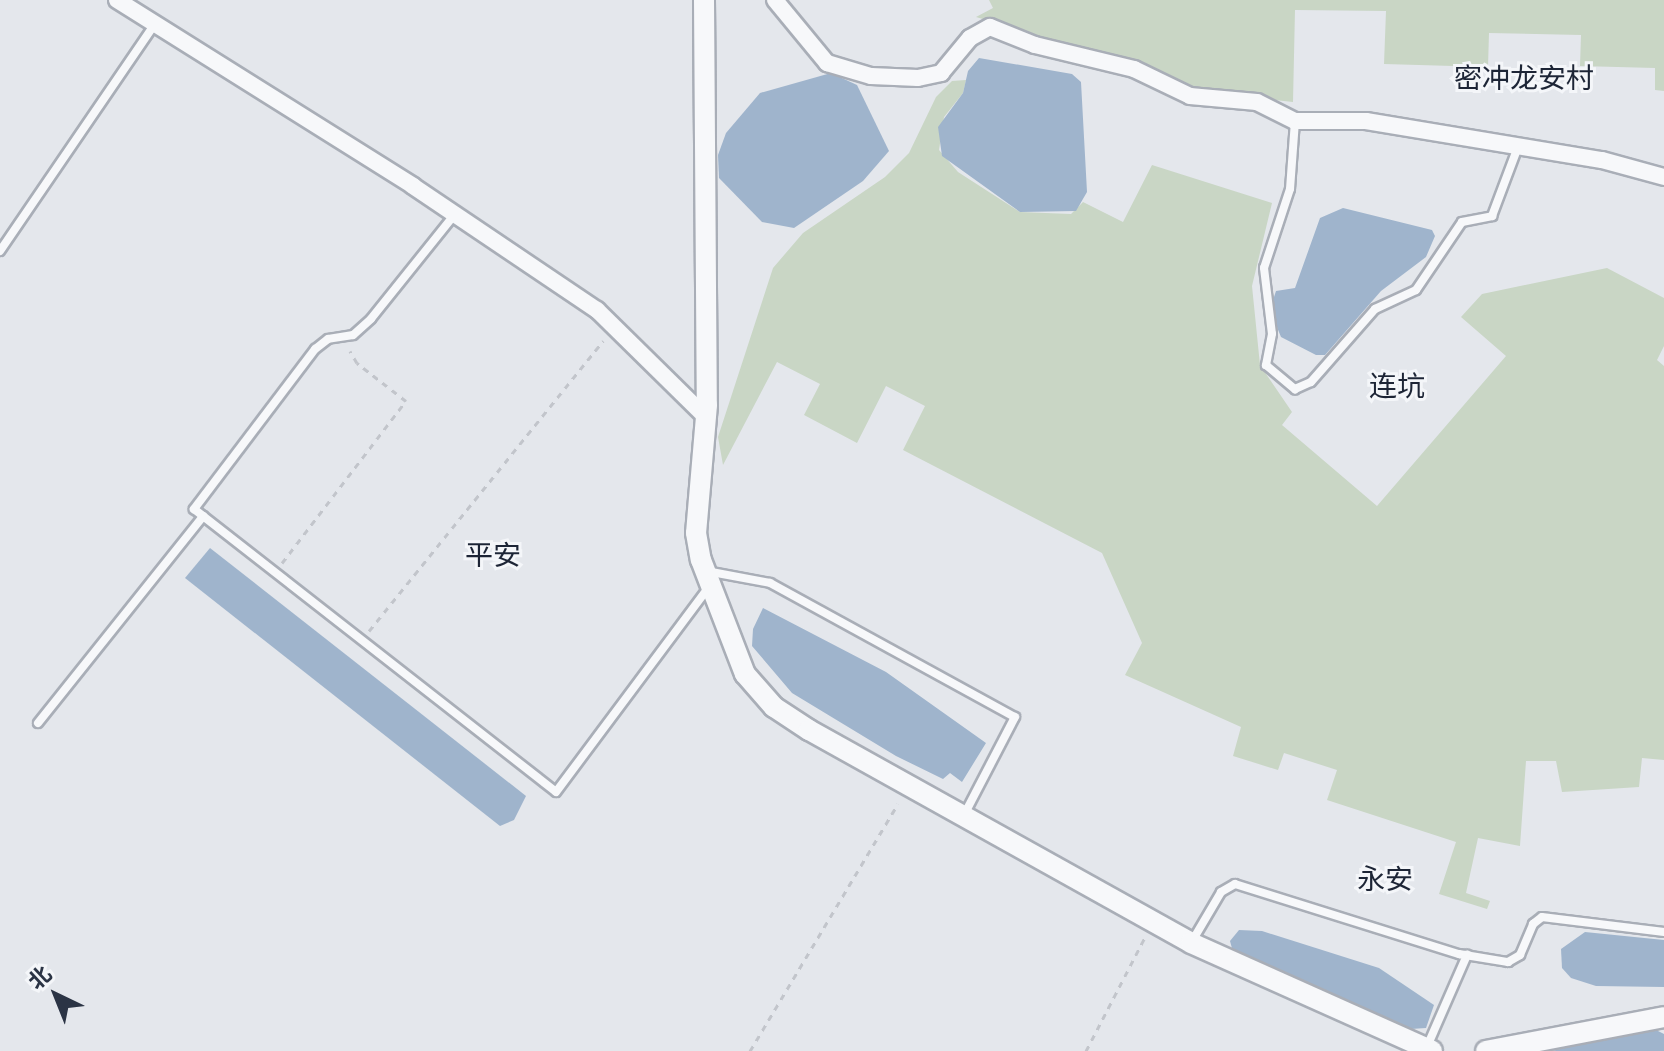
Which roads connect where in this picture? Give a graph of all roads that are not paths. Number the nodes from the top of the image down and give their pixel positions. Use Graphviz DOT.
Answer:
graph roads {
  1 [pos="117,0"];
  2 [pos="704,0"];
  3 [pos="775,0"];
  4 [pos="156,22"];
  5 [pos="1295,121"];
  6 [pos="1518,147"];
  7 [pos="1664,177"];
  8 [pos="455,214"];
  9 [pos="0,251"];
  10 [pos="706,417"];
  11 [pos="203,516"];
  12 [pos="708,578"];
  13 [pos="38,723"];
  14 [pos="963,816"];
  15 [pos="1664,932"];
  16 [pos="1191,943"];
  17 [pos="1467,955"];
  18 [pos="1664,1017"];
  19 [pos="1429,1050"];
  20 [pos="1486,1051"];
  1 -- 4 [label="street"];
  2 -- 10 [label="street"];
  3 -- 5 [label="street"];
  4 -- 8 [label="street"];
  4 -- 9 [label="lane"];
  5 -- 6 [label="street"];
  5 -- 6 [label="lane"];
  6 -- 7 [label="street"];
  8 -- 10 [label="street"];
  8 -- 11 [label="lane"];
  10 -- 12 [label="street"];
  11 -- 12 [label="lane"];
  11 -- 13 [label="lane"];
  12 -- 14 [label="street"];
  12 -- 14 [label="lane"];
  14 -- 16 [label="street"];
  15 -- 17 [label="lane"];
  16 -- 17 [label="lane"];
  16 -- 19 [label="street"];
  17 -- 19 [label="lane"];
  18 -- 20 [label="street"];
}
